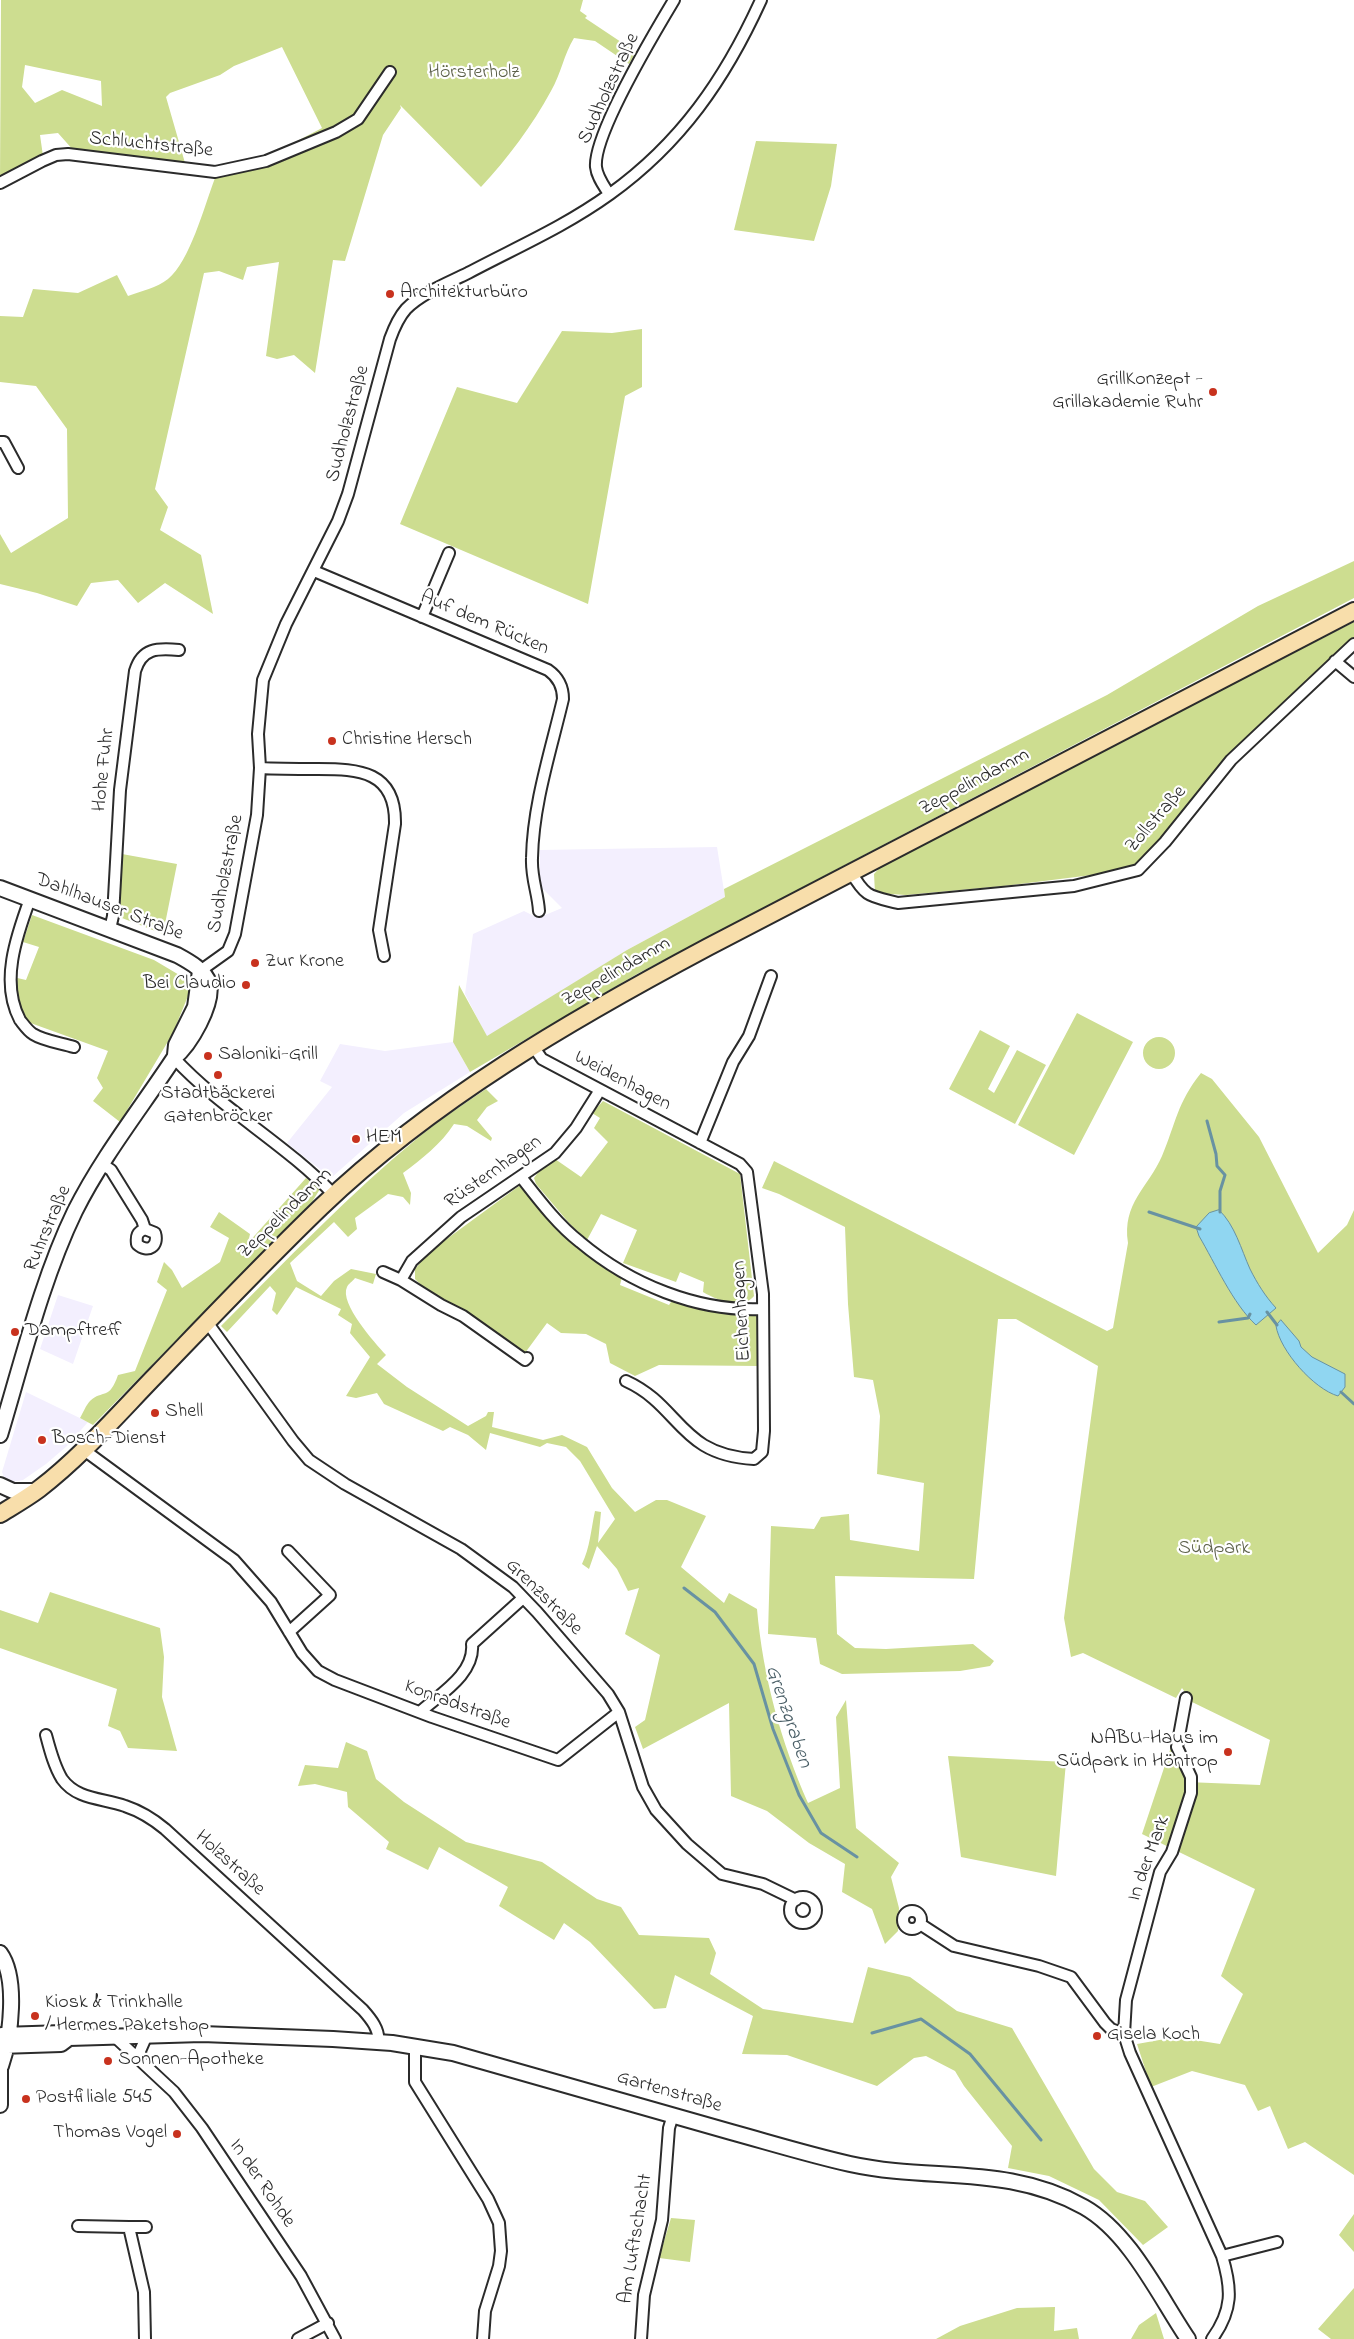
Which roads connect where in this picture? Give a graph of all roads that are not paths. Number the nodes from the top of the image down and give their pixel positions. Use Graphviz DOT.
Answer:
graph roads {
  1 [pos="674,0"];
  2 [pos="761,0"];
  3 [pos="390,72"];
  4 [pos="0,183"];
  5 [pos="609,194"];
  6 [pos="0,442"];
  7 [pos="18,468"];
  8 [pos="448,553"];
  9 [pos="314,571"];
  10 [pos="1354,611"];
  11 [pos="422,617"];
  12 [pos="1354,644"];
  13 [pos="178,650"];
  14 [pos="1335,662"];
  15 [pos="1354,677"];
  16 [pos="260,768"];
  17 [pos="851,872"];
  18 [pos="0,888"];
  19 [pos="30,900"];
  20 [pos="539,911"];
  21 [pos="110,929"];
  22 [pos="384,956"];
  23 [pos="200,971"];
  24 [pos="771,976"];
  25 [pos="533,1046"];
  26 [pos="74,1047"];
  27 [pos="174,1058"];
  28 [pos="600,1090"];
  29 [pos="700,1143"];
  30 [pos="102,1164"];
  31 [pos="746,1169"];
  32 [pos="521,1177"];
  33 [pos="334,1195"];
  34 [pos="145,1228"];
  35 [pos="383,1272"];
  36 [pos="401,1280"];
  37 [pos="763,1309"];
  38 [pos="207,1322"];
  39 [pos="527,1358"];
  40 [pos="626,1381"];
  41 [pos="0,1435"];
  42 [pos="84,1450"];
  43 [pos="0,1485"];
  44 [pos="37,1491"];
  45 [pos="0,1514"];
  46 [pos="288,1550"];
  47 [pos="523,1598"];
  48 [pos="289,1632"];
  49 [pos="1186,1698"];
  50 [pos="420,1712"];
  51 [pos="619,1712"];
  52 [pos="46,1735"];
  53 [pos="796,1900"];
  54 [pos="920,1924"];
  55 [pos="0,1954"];
  56 [pos="1124,2034"];
  57 [pos="147,2035"];
  58 [pos="115,2036"];
  59 [pos="4,2040"];
  60 [pos="378,2042"];
  61 [pos="415,2046"];
  62 [pos="141,2060"];
  63 [pos="1,2062"];
  64 [pos="0,2105"];
  65 [pos="673,2115"];
  66 [pos="78,2226"];
  67 [pos="129,2227"];
  68 [pos="146,2227"];
  69 [pos="1277,2242"];
  70 [pos="1222,2256"];
  71 [pos="328,2323"];
  72 [pos="144,2339"];
  73 [pos="298,2339"];
  74 [pos="335,2339"];
  75 [pos="483,2339"];
  76 [pos="641,2339"];
  77 [pos="1188,2339"];
  78 [pos="1212,2339"];
  1 -- 5 [label="street, Sudholzstraße"];
  2 -- 5 [label="street, Sudholzstraße"];
  3 -- 4 [label="street, Schluchtstraße"];
  5 -- 9 [label="street, Sudholzstraße"];
  6 -- 7 [label="street"];
  8 -- 11 [label="street"];
  9 -- 11 [label="street, Auf dem Rücken"];
  9 -- 16 [label="street, Sudholzstraße"];
  10 -- 17 [label="main road, Zeppelindamm"];
  11 -- 20 [label="street, Auf dem Rücken"];
  12 -- 14 [label="street, Zollstraße"];
  13 -- 21 [label="street, Hohe Fuhr"];
  14 -- 15 [label="street"];
  14 -- 17 [label="street, Zollstraße"];
  16 -- 22 [label="street"];
  16 -- 23 [label="street, Sudholzstraße"];
  17 -- 25 [label="main road, Zeppelindamm"];
  18 -- 19 [label="street, Dahlhauser Straße"];
  19 -- 21 [label="street, Dahlhauser Straße"];
  19 -- 26 [label="street"];
  21 -- 23 [label="street, Dahlhauser Straße"];
  23 -- 27 [label="street, Ruhrstraße"];
  24 -- 29 [label="street"];
  25 -- 28 [label="street, Weidenhagen"];
  25 -- 33 [label="main road, Zeppelindamm"];
  27 -- 30 [label="street, Ruhrstraße"];
  27 -- 33 [label="street"];
  28 -- 29 [label="street, Weidenhagen"];
  28 -- 32 [label="street, Rüsternhagen"];
  29 -- 31 [label="street, Weidenhagen"];
  30 -- 34 [label="street"];
  30 -- 41 [label="street, Ruhrstraße"];
  31 -- 37 [label="street, Eichenhagen"];
  32 -- 36 [label="street, Rüsternhagen"];
  32 -- 37 [label="street"];
  33 -- 38 [label="main road, Zeppelindamm"];
  35 -- 36 [label="street"];
  36 -- 39 [label="street"];
  37 -- 40 [label="street, Eichenhagen"];
  38 -- 42 [label="main road, Zeppelindamm"];
  38 -- 47 [label="street, Grenzstraße"];
  42 -- 44 [label="main road, Zeppelindamm"];
  42 -- 48 [label="street, Konradstraße"];
  43 -- 44 [label="street"];
  44 -- 45 [label="main road, Zeppelindamm"];
  46 -- 48 [label="street"];
  47 -- 50 [label="street"];
  47 -- 51 [label="street, Grenzstraße"];
  48 -- 50 [label="street, Konradstraße"];
  49 -- 56 [label="street, In der Mark"];
  50 -- 51 [label="street, Konradstraße"];
  51 -- 53 [label="street, Grenzstraße"];
  52 -- 60 [label="street, Holzstraße"];
  54 -- 56 [label="street"];
  55 -- 59 [label="street"];
  56 -- 70 [label="street, In der Mark"];
  57 -- 58 [label="street, Gartenstraße"];
  57 -- 60 [label="street, Gartenstraße"];
  57 -- 62 [label="street"];
  58 -- 59 [label="street, Gartenstraße"];
  58 -- 62 [label="street, In der Rohde"];
  59 -- 63 [label="street"];
  60 -- 61 [label="street, Gartenstraße"];
  61 -- 65 [label="street, Gartenstraße"];
  61 -- 75 [label="street"];
  62 -- 71 [label="street, In der Rohde"];
  63 -- 64 [label="street"];
  65 -- 76 [label="street, Am Luftschacht"];
  65 -- 77 [label="street, Gartenstraße"];
  66 -- 67 [label="street"];
  67 -- 68 [label="street"];
  67 -- 72 [label="street"];
  69 -- 70 [label="street"];
  70 -- 78 [label="street, In der Mark"];
  71 -- 73 [label="street"];
  71 -- 74 [label="street, In der Rohde"];
}
